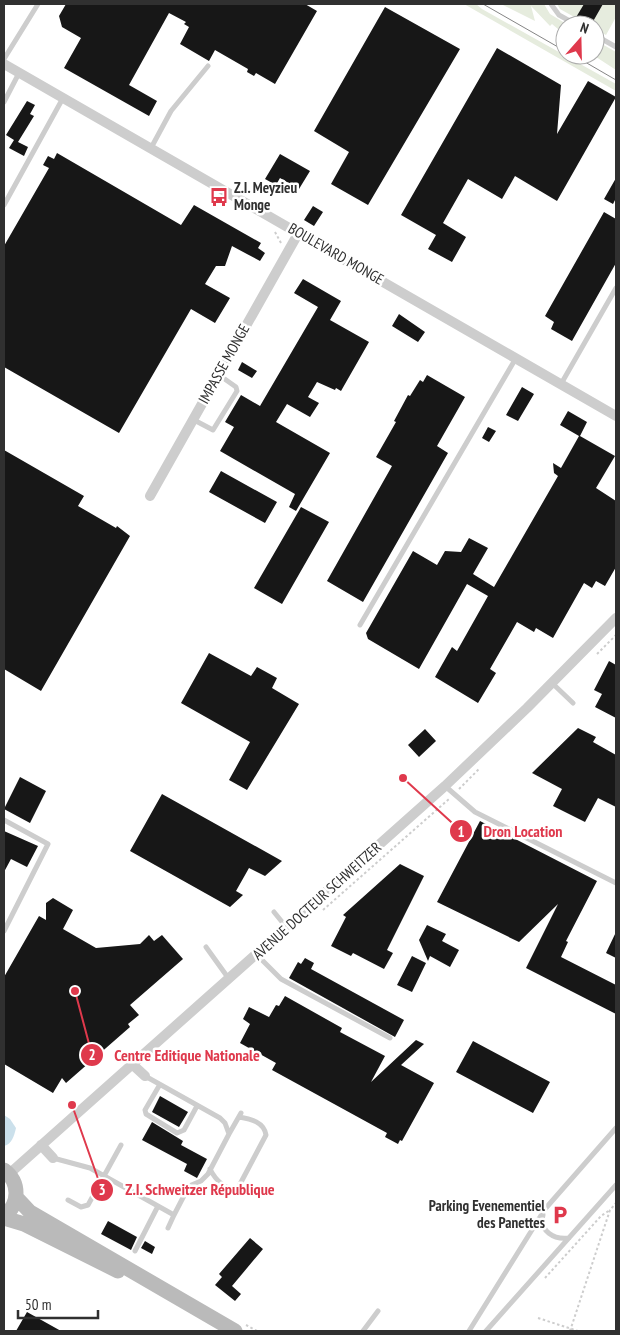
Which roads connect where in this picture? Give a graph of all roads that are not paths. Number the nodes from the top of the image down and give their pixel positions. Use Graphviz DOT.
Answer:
graph roads {
  1 [pos="38,4"];
  2 [pos="551,4"];
  3 [pos="560,15"];
  4 [pos="605,41"];
  5 [pos="616,47"];
  6 [pos="4,58"];
  7 [pos="4,64"];
  8 [pos="208,66"];
  9 [pos="19,73"];
  10 [pos="63,98"];
  11 [pos="4,102"];
  12 [pos="150,148"];
  13 [pos="4,205"];
  14 [pos="299,232"];
  15 [pos="616,288"];
  16 [pos="516,358"];
  17 [pos="219,374"];
  18 [pos="561,384"];
  19 [pos="616,416"];
  20 [pos="193,419"];
  21 [pos="150,496"];
  22 [pos="616,618"];
  23 [pos="360,625"];
  24 [pos="552,683"];
  25 [pos="573,703"];
  26 [pos="445,786"];
  27 [pos="4,820"];
  28 [pos="616,883"];
  29 [pos="274,912"];
  30 [pos="288,928"];
  31 [pos="4,931"];
  32 [pos="206,947"];
  33 [pos="257,955"];
  34 [pos="229,979"];
  35 [pos="390,1038"];
  36 [pos="132,1064"];
  37 [pos="145,1076"];
  38 [pos="159,1086"];
  39 [pos="197,1106"];
  40 [pos="616,1128"];
  41 [pos="229,1134"];
  42 [pos="121,1145"];
  43 [pos="41,1146"];
  44 [pos="53,1158"];
  45 [pos="210,1169"];
  46 [pos="6,1172"];
  47 [pos="103,1176"];
  48 [pos="616,1186"];
  49 [pos="16,1197"];
  50 [pos="68,1200"];
  51 [pos="158,1206"];
  52 [pos="545,1209"];
  53 [pos="174,1215"];
  54 [pos="4,1217"];
  55 [pos="168,1228"];
  56 [pos="569,1238"];
  57 [pos="135,1250"];
  58 [pos="166,1292"];
  59 [pos="378,1311"];
  60 [pos="235,1331"];
  61 [pos="363,1331"];
  62 [pos="470,1331"];
  63 [pos="486,1331"];
  1 -- 6 [label="lane"];
  2 -- 3 [label="lane"];
  4 -- 5 [label="lane"];
  7 -- 9 [label="street, BOULEVARD MONGE"];
  8 -- 12 [label="lane"];
  9 -- 10 [label="street, BOULEVARD MONGE"];
  9 -- 11 [label="lane"];
  10 -- 12 [label="street, BOULEVARD MONGE"];
  10 -- 13 [label="lane"];
  12 -- 14 [label="street, BOULEVARD MONGE"];
  14 -- 16 [label="street, BOULEVARD MONGE"];
  14 -- 17 [label="street, IMPASSE MONGE"];
  15 -- 18 [label="lane"];
  16 -- 18 [label="street, BOULEVARD MONGE"];
  16 -- 23 [label="lane"];
  17 -- 20 [label="street, IMPASSE MONGE"];
  17 -- 20 [label="lane"];
  18 -- 19 [label="street, BOULEVARD MONGE"];
  20 -- 21 [label="street, IMPASSE MONGE"];
  22 -- 24 [label="street, AVENUE DOCTEUR SCHWEITZER"];
  24 -- 25 [label="lane"];
  24 -- 26 [label="street, AVENUE DOCTEUR SCHWEITZER"];
  26 -- 28 [label="lane"];
  26 -- 30 [label="street, AVENUE DOCTEUR SCHWEITZER"];
  27 -- 31 [label="lane"];
  29 -- 30 [label="lane"];
  30 -- 33 [label="street, AVENUE DOCTEUR SCHWEITZER"];
  32 -- 34 [label="lane"];
  33 -- 34 [label="street, AVENUE DOCTEUR SCHWEITZER"];
  33 -- 35 [label="lane"];
  34 -- 36 [label="street, AVENUE DOCTEUR SCHWEITZER"];
  36 -- 37 [label="street"];
  36 -- 43 [label="street, AVENUE DOCTEUR SCHWEITZER"];
  37 -- 38 [label="lane"];
  38 -- 39 [label="lane"];
  38 -- 39 [label="lane"];
  39 -- 41 [label="lane"];
  40 -- 52 [label="lane"];
  41 -- 45 [label="lane"];
  41 -- 45 [label="lane"];
  42 -- 47 [label="lane"];
  43 -- 44 [label="street"];
  43 -- 46 [label="street, AVENUE DOCTEUR SCHWEITZER"];
  44 -- 47 [label="lane"];
  45 -- 53 [label="lane"];
  46 -- 49 [label="main road"];
  47 -- 50 [label="lane"];
  47 -- 51 [label="lane"];
  48 -- 56 [label="lane"];
  49 -- 54 [label="main road"];
  49 -- 58 [label="main road"];
  51 -- 53 [label="lane"];
  51 -- 57 [label="lane"];
  52 -- 56 [label="lane"];
  52 -- 62 [label="lane"];
  53 -- 55 [label="lane"];
  54 -- 58 [label="main road"];
  56 -- 63 [label="lane"];
  58 -- 60 [label="main road"];
  59 -- 61 [label="lane"];
}
